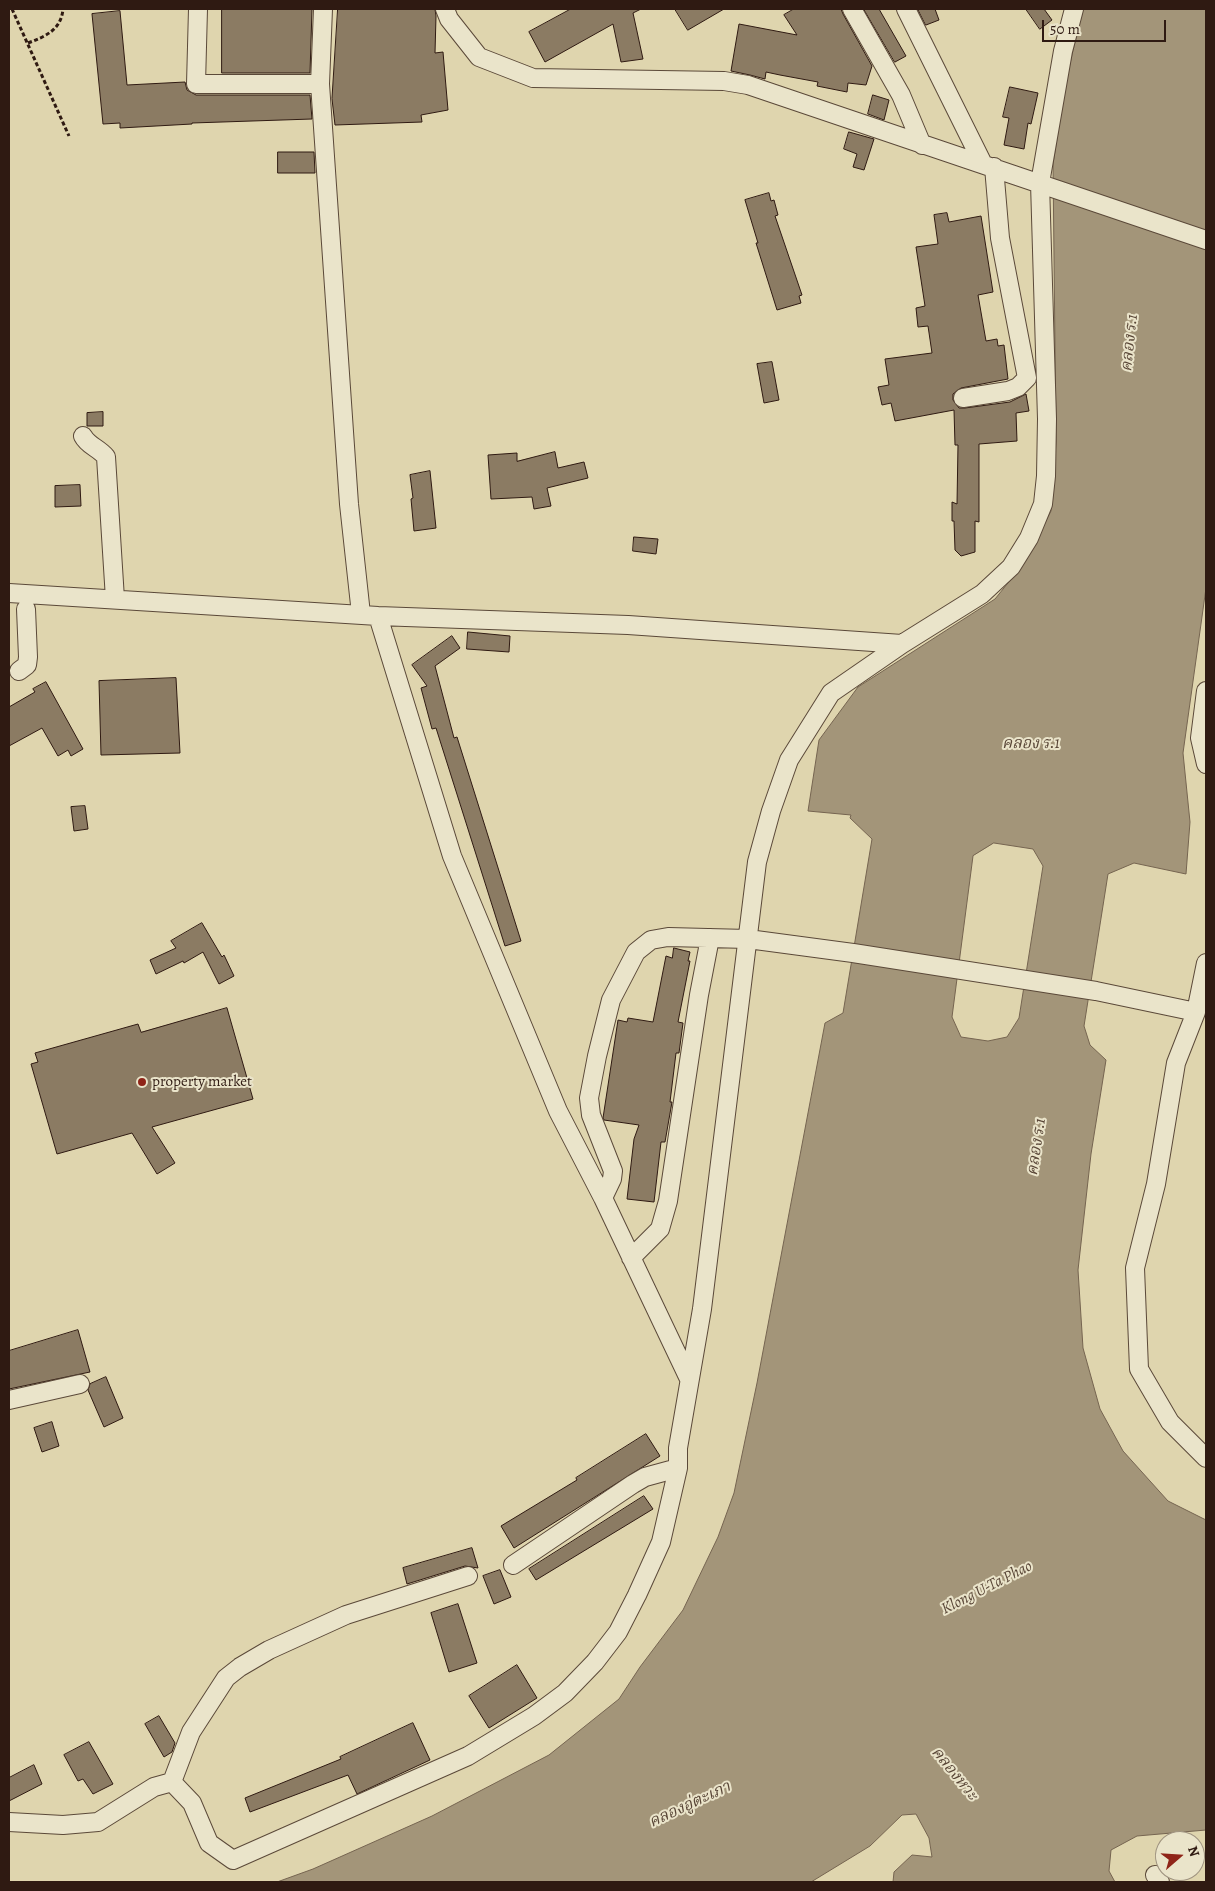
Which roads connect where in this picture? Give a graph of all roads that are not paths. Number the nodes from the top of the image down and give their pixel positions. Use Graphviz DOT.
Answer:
graph roads {
  1 [pos="198,9"];
  2 [pos="323,9"];
  3 [pos="445,9"];
  4 [pos="852,9"];
  5 [pos="906,9"];
  6 [pos="1074,9"];
  7 [pos="320,84"];
  8 [pos="922,145"];
  9 [pos="988,165"];
  10 [pos="1044,184"];
  11 [pos="1206,240"];
  12 [pos="963,398"];
  13 [pos="83,436"];
  14 [pos="9,593"];
  15 [pos="115,599"];
  16 [pos="26,608"];
  17 [pos="369,615"];
  18 [pos="902,644"];
  19 [pos="19,671"];
  20 [pos="1206,691"];
  21 [pos="1206,764"];
  22 [pos="710,938"];
  23 [pos="748,939"];
  24 [pos="1206,963"];
  25 [pos="1196,1012"];
  26 [pos="603,1198"];
  27 [pos="631,1258"];
  28 [pos="689,1379"];
  29 [pos="80,1384"];
  30 [pos="9,1400"];
  31 [pos="1206,1458"];
  32 [pos="678,1468"];
  33 [pos="513,1565"];
  34 [pos="468,1576"];
  35 [pos="172,1782"];
  36 [pos="9,1822"];
  1 -- 7 [label="street"];
  2 -- 7 [label="street"];
  3 -- 8 [label="street"];
  4 -- 8 [label="street"];
  5 -- 9 [label="street"];
  6 -- 10 [label="street"];
  7 -- 17 [label="street"];
  8 -- 9 [label="street"];
  9 -- 10 [label="street"];
  9 -- 12 [label="street"];
  10 -- 11 [label="street"];
  10 -- 18 [label="street"];
  13 -- 15 [label="street"];
  14 -- 15 [label="street"];
  15 -- 17 [label="street"];
  16 -- 19 [label="street"];
  17 -- 18 [label="street"];
  17 -- 26 [label="street"];
  18 -- 23 [label="street"];
  20 -- 21 [label="street"];
  22 -- 23 [label="street"];
  22 -- 26 [label="street"];
  22 -- 27 [label="street"];
  23 -- 25 [label="street"];
  23 -- 28 [label="street"];
  24 -- 25 [label="street"];
  25 -- 31 [label="street"];
  26 -- 27 [label="street"];
  27 -- 28 [label="street"];
  28 -- 32 [label="street"];
  29 -- 30 [label="street"];
  32 -- 33 [label="street"];
  32 -- 35 [label="street"];
  34 -- 35 [label="street"];
  35 -- 36 [label="street"];
}
